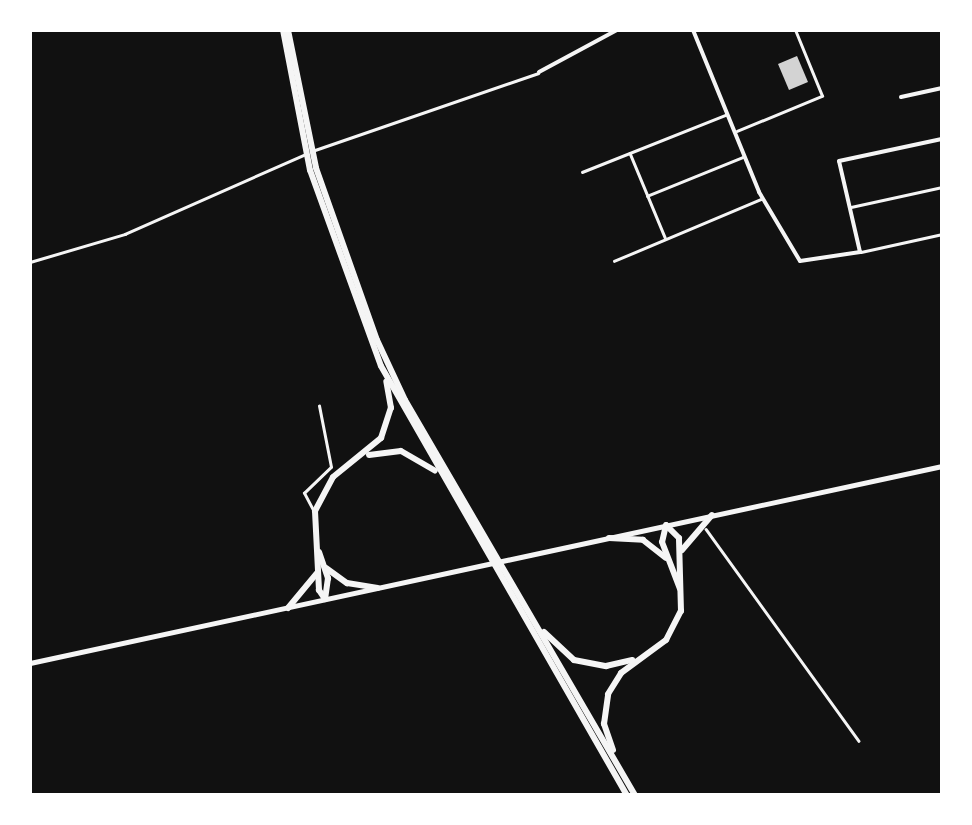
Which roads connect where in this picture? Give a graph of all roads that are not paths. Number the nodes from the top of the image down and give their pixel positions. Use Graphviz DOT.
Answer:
graph roads {
  1 [pos="286,30"];
  2 [pos="617,30"];
  3 [pos="693,30"];
  4 [pos="795,30"];
  5 [pos="539,72"];
  6 [pos="942,88"];
  7 [pos="901,97"];
  8 [pos="728,114"];
  9 [pos="735,132"];
  10 [pos="942,139"];
  11 [pos="630,153"];
  12 [pos="745,156"];
  13 [pos="313,169"];
  14 [pos="582,172"];
  15 [pos="942,187"];
  16 [pos="647,196"];
  17 [pos="763,198"];
  18 [pos="850,207"];
  19 [pos="942,234"];
  20 [pos="666,239"];
  21 [pos="860,252"];
  22 [pos="614,260"];
  23 [pos="30,262"];
  24 [pos="381,366"];
  25 [pos="319,406"];
  26 [pos="364,457"];
  27 [pos="942,466"];
  28 [pos="440,476"];
  29 [pos="315,511"];
  30 [pos="712,516"];
  31 [pos="702,523"];
  32 [pos="666,525"];
  33 [pos="609,538"];
  34 [pos="317,546"];
  35 [pos="680,556"];
  36 [pos="326,568"];
  37 [pos="673,568"];
  38 [pos="317,571"];
  39 [pos="510,581"];
  40 [pos="378,588"];
  41 [pos="680,589"];
  42 [pos="325,600"];
  43 [pos="288,608"];
  44 [pos="660,646"];
  45 [pos="30,663"];
  46 [pos="860,740"];
  47 [pos="627,795"];
  48 [pos="636,795"];
  1 -- 13 [label="highway"];
  2 -- 5 [label="street"];
  3 -- 8 [label="street"];
  4 -- 9 [label="street"];
  5 -- 23 [label="street"];
  6 -- 7 [label="street"];
  8 -- 9 [label="street"];
  8 -- 11 [label="street"];
  9 -- 12 [label="street"];
  10 -- 18 [label="street"];
  11 -- 14 [label="street"];
  11 -- 16 [label="street"];
  12 -- 16 [label="street"];
  12 -- 17 [label="street"];
  13 -- 24 [label="highway"];
  13 -- 39 [label="highway"];
  15 -- 18 [label="street"];
  16 -- 20 [label="street"];
  17 -- 20 [label="street"];
  17 -- 21 [label="street"];
  18 -- 21 [label="street"];
  19 -- 21 [label="street"];
  20 -- 22 [label="street"];
  24 -- 26 [label="highway"];
  24 -- 28 [label="highway"];
  25 -- 29 [label="street"];
  26 -- 28 [label="highway"];
  26 -- 29 [label="highway"];
  27 -- 30 [label="main road"];
  28 -- 47 [label="highway"];
  29 -- 34 [label="highway"];
  30 -- 31 [label="highway"];
  30 -- 32 [label="main road"];
  31 -- 35 [label="highway"];
  31 -- 46 [label="street"];
  32 -- 33 [label="main road"];
  32 -- 35 [label="highway"];
  32 -- 37 [label="highway"];
  33 -- 37 [label="highway"];
  33 -- 40 [label="main road"];
  34 -- 36 [label="highway"];
  34 -- 38 [label="highway"];
  35 -- 41 [label="highway"];
  36 -- 40 [label="highway"];
  36 -- 42 [label="highway"];
  37 -- 41 [label="highway"];
  38 -- 42 [label="highway"];
  38 -- 43 [label="highway"];
  39 -- 44 [label="highway"];
  39 -- 48 [label="highway"];
  40 -- 42 [label="main road"];
  41 -- 44 [label="highway"];
  42 -- 43 [label="main road"];
  43 -- 45 [label="main road"];
  44 -- 48 [label="highway"];
}
